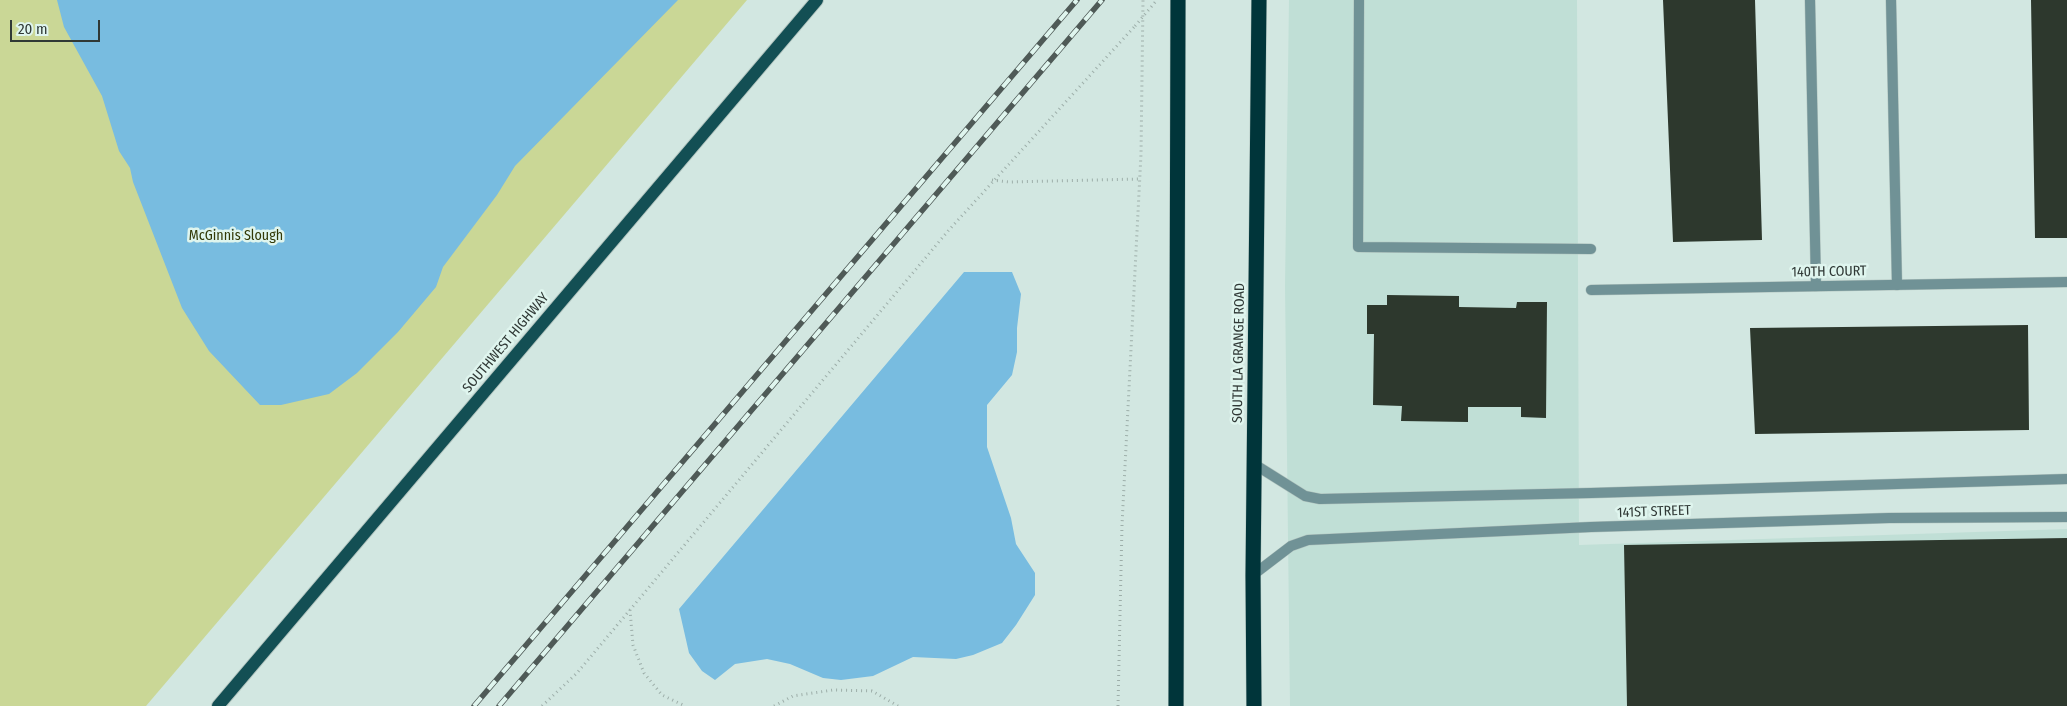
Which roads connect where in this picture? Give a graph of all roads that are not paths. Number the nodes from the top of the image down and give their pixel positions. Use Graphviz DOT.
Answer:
graph roads {
  1 [pos="817,0"];
  2 [pos="1178,0"];
  3 [pos="1260,0"];
  4 [pos="1358,0"];
  5 [pos="1810,0"];
  6 [pos="1891,0"];
  7 [pos="1591,249"];
  8 [pos="2067,282"];
  9 [pos="1897,285"];
  10 [pos="1816,286"];
  11 [pos="1591,290"];
  12 [pos="1254,464"];
  13 [pos="2067,479"];
  14 [pos="2067,517"];
  15 [pos="1253,574"];
  16 [pos="218,706"];
  17 [pos="1176,706"];
  18 [pos="1254,706"];
  1 -- 16 [label="main road, SOUTHWEST HIGHWAY"];
  2 -- 17 [label="highway"];
  3 -- 12 [label="highway, SOUTH LA GRANGE ROAD"];
  4 -- 7 [label="street"];
  5 -- 10 [label="street"];
  6 -- 9 [label="street"];
  8 -- 9 [label="street, 140TH COURT"];
  9 -- 10 [label="street, 140TH COURT"];
  10 -- 11 [label="street, 140TH COURT"];
  12 -- 13 [label="street, 141ST STREET"];
  12 -- 15 [label="highway, SOUTH LA GRANGE ROAD"];
  14 -- 15 [label="street, 141ST STREET"];
  15 -- 18 [label="highway, SOUTH LA GRANGE ROAD"];
}
